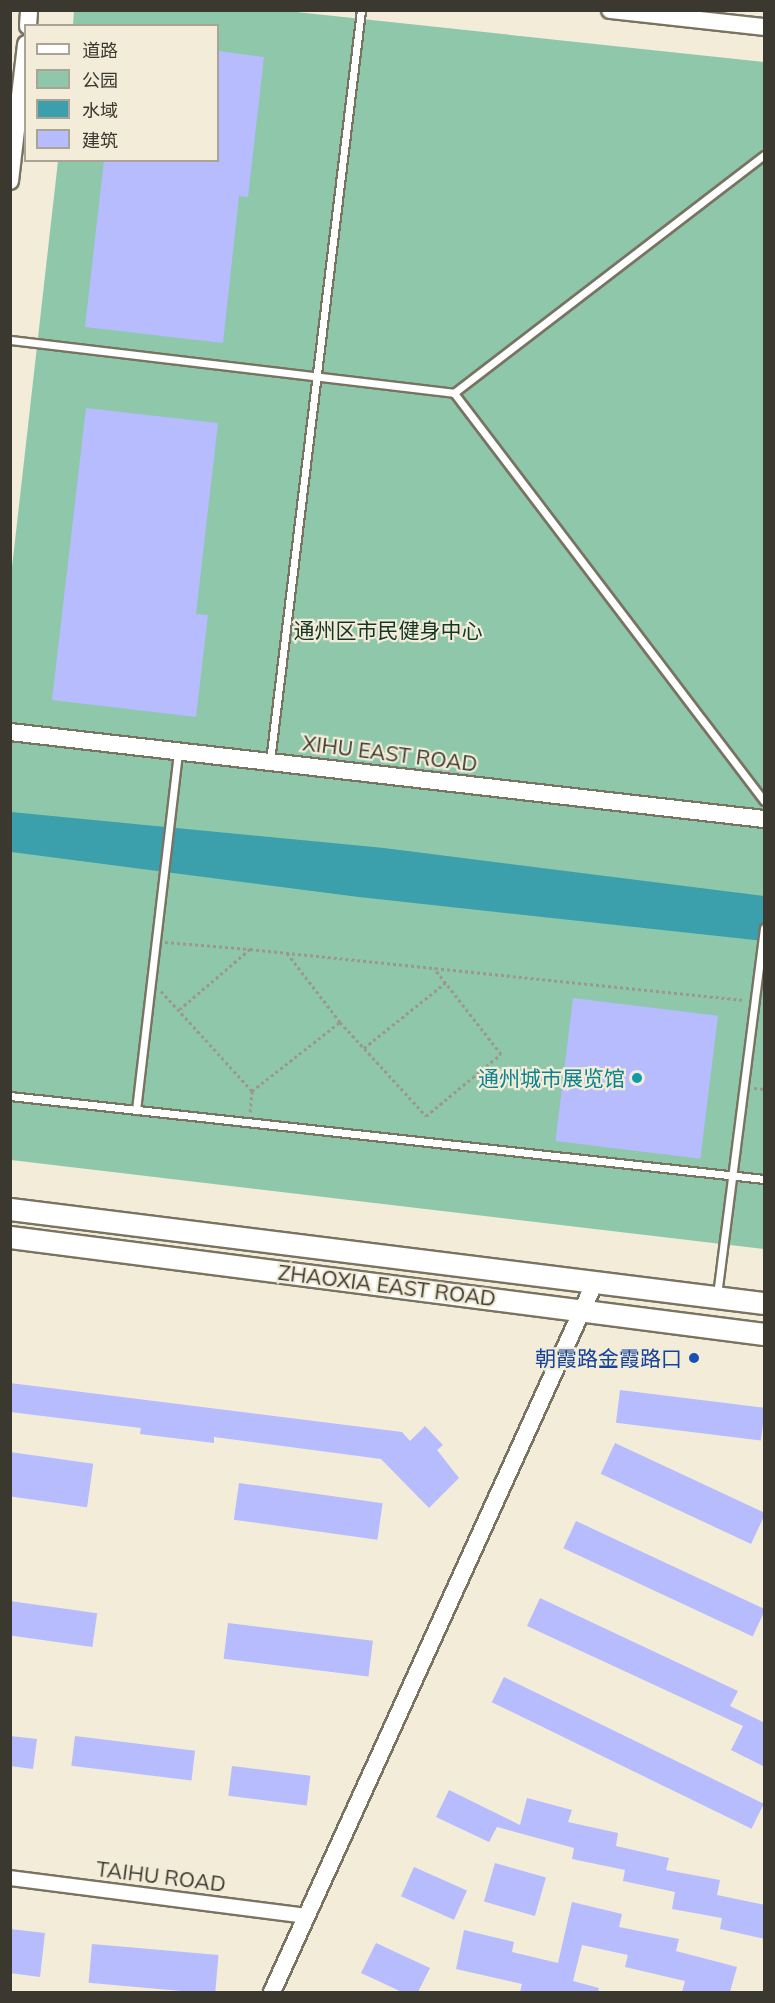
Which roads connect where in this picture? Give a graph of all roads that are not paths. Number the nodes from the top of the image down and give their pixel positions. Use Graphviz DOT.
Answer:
graph roads {
  1 [pos="361,10"];
  2 [pos="610,10"];
  3 [pos="765,27"];
  4 [pos="24,61"];
  5 [pos="765,155"];
  6 [pos="10,181"];
  7 [pos="10,340"];
  8 [pos="316,378"];
  9 [pos="454,393"];
  10 [pos="10,732"];
  11 [pos="178,752"];
  12 [pos="270,761"];
  13 [pos="765,801"];
  14 [pos="765,819"];
  15 [pos="765,928"];
  16 [pos="10,1096"];
  17 [pos="136,1110"];
  18 [pos="733,1175"];
  19 [pos="765,1179"];
  20 [pos="10,1209"];
  21 [pos="10,1237"];
  22 [pos="594,1284"];
  23 [pos="717,1297"];
  24 [pos="765,1303"];
  25 [pos="583,1310"];
  26 [pos="765,1334"];
  27 [pos="10,1878"];
  28 [pos="306,1916"];
  29 [pos="272,1992"];
  1 -- 8 [label="lane"];
  2 -- 3 [label="street"];
  4 -- 6 [label="street"];
  5 -- 9 [label="lane"];
  7 -- 8 [label="lane"];
  8 -- 9 [label="lane"];
  8 -- 12 [label="lane"];
  9 -- 13 [label="lane"];
  10 -- 11 [label="street, XIHU EAST ROAD"];
  11 -- 12 [label="street, XIHU EAST ROAD"];
  11 -- 17 [label="lane"];
  12 -- 14 [label="street, XIHU EAST ROAD"];
  15 -- 18 [label="lane"];
  16 -- 17 [label="lane"];
  17 -- 18 [label="lane"];
  18 -- 19 [label="lane"];
  18 -- 23 [label="lane"];
  20 -- 22 [label="main road, ZHAOXIA EAST ROAD"];
  21 -- 25 [label="main road, ZHAOXIA EAST ROAD"];
  22 -- 23 [label="main road, ZHAOXIA EAST ROAD"];
  22 -- 25 [label="street"];
  23 -- 24 [label="main road, ZHAOXIA EAST ROAD"];
  25 -- 26 [label="main road, ZHAOXIA EAST ROAD"];
  25 -- 28 [label="street"];
  27 -- 28 [label="street, TAIHU ROAD"];
  28 -- 29 [label="street"];
}
